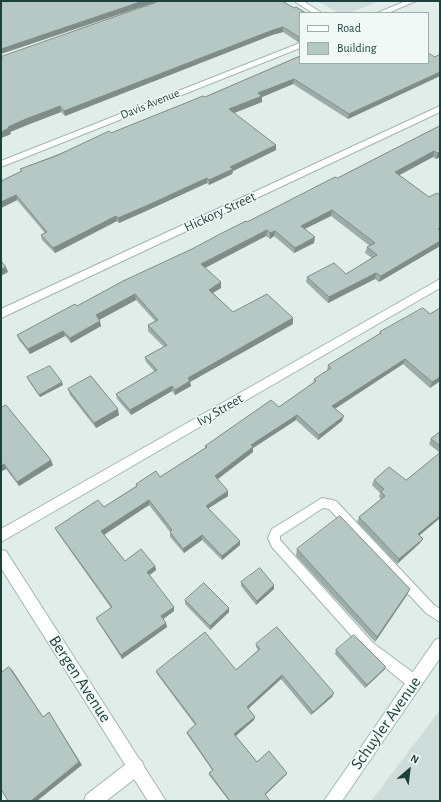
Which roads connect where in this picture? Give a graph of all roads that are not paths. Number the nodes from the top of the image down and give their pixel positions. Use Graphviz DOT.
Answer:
graph roads {
  1 [pos="298,1"];
  2 [pos="412,1"];
  3 [pos="316,12"];
  4 [pos="384,12"];
  5 [pos="299,45"];
  6 [pos="440,110"];
  7 [pos="1,164"];
  8 [pos="440,283"];
  9 [pos="1,314"];
  10 [pos="1,536"];
  11 [pos="1,556"];
  12 [pos="440,616"];
  13 [pos="440,645"];
  14 [pos="414,682"];
  15 [pos="136,767"];
  16 [pos="92,801"];
  17 [pos="158,801"];
  18 [pos="332,801"];
  1 -- 3 [label="street"];
  2 -- 4 [label="street"];
  5 -- 7 [label="street, Davis Avenue"];
  6 -- 9 [label="street, Hickory Street"];
  8 -- 10 [label="street, Ivy Street"];
  11 -- 15 [label="street, Bergen Avenue"];
  12 -- 14 [label="lane"];
  13 -- 14 [label="street, Schuyler Avenue"];
  14 -- 18 [label="street, Schuyler Avenue"];
  15 -- 16 [label="street"];
  15 -- 17 [label="street, Bergen Avenue"];
}
